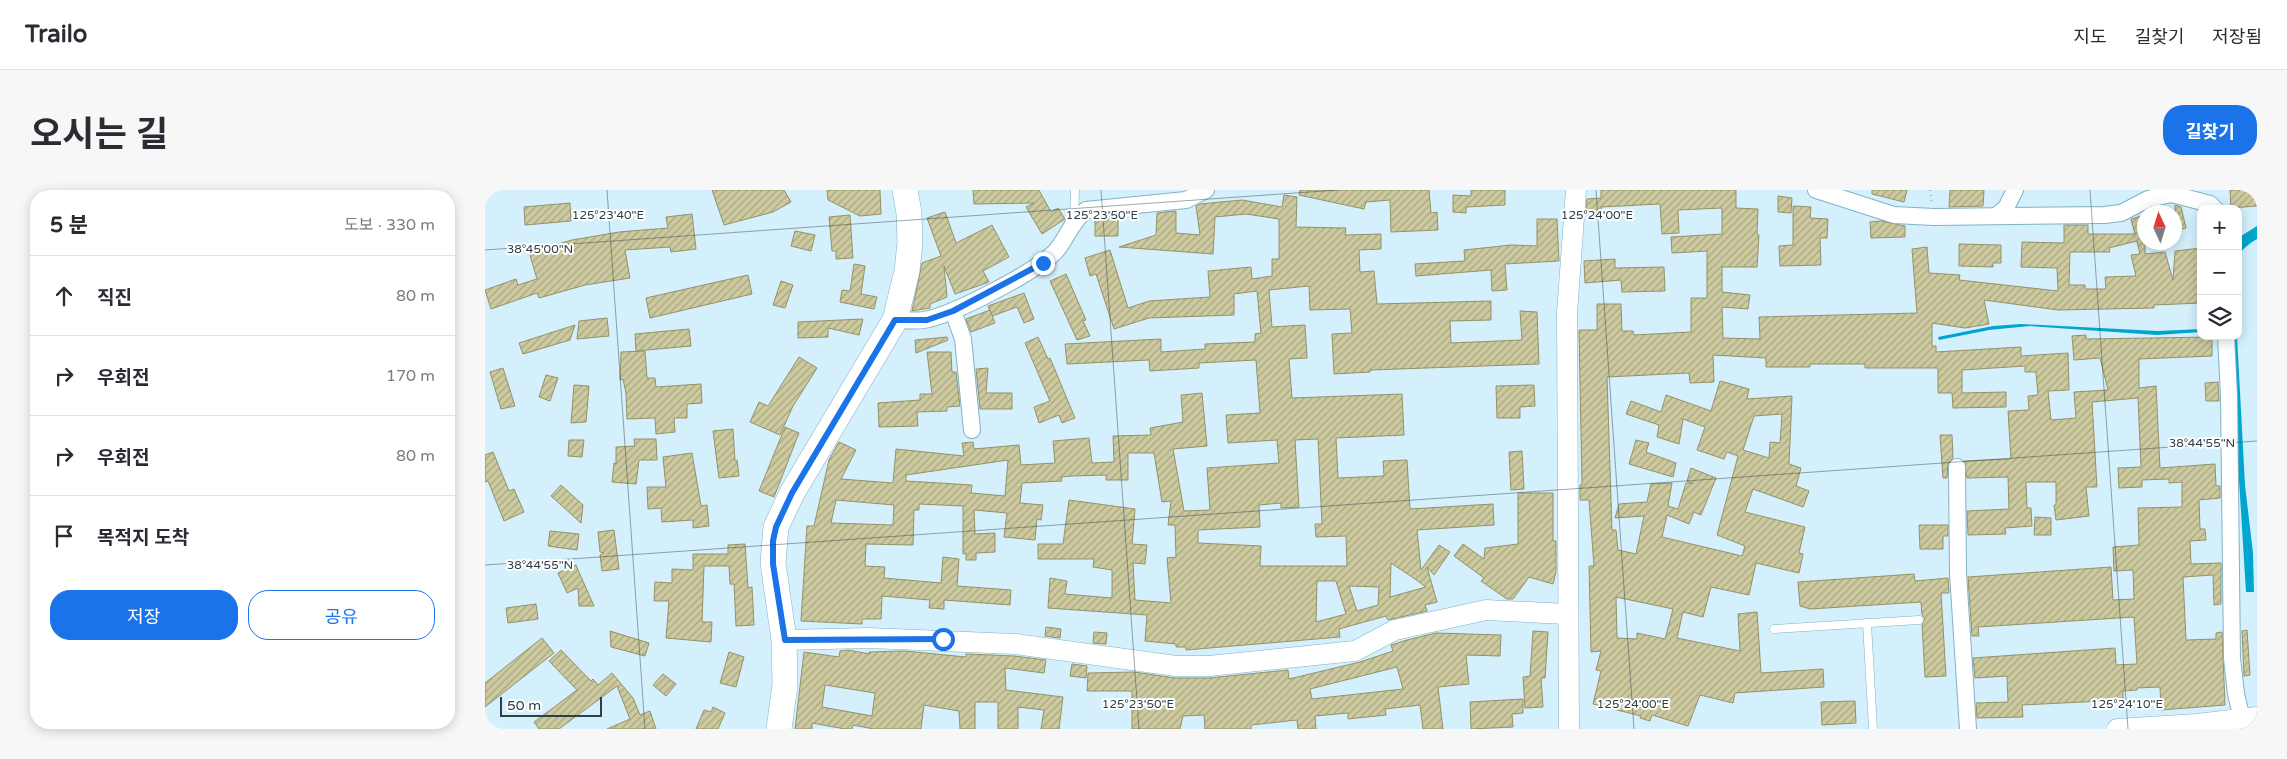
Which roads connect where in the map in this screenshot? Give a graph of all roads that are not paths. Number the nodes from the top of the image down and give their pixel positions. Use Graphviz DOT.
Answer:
graph roads {
  1 [pos="905,190"];
  2 [pos="1075,190"];
  3 [pos="1206,190"];
  4 [pos="1577,190"];
  5 [pos="1816,190"];
  6 [pos="2015,190"];
  7 [pos="2211,205"];
  8 [pos="1997,215"];
  9 [pos="1074,220"];
  10 [pos="953,311"];
  11 [pos="895,320"];
  12 [pos="2227,340"];
  13 [pos="972,430"];
  14 [pos="1957,467"];
  15 [pos="1567,614"];
  16 [pos="1919,620"];
  17 [pos="1867,623"];
  18 [pos="1774,629"];
  19 [pos="785,640"];
  20 [pos="2250,718"];
  21 [pos="2197,727"];
  22 [pos="779,729"];
  23 [pos="1569,729"];
  24 [pos="1873,729"];
  25 [pos="1969,729"];
  26 [pos="2117,729"];
  1 -- 11 [label="main road"];
  2 -- 9 [label="lane"];
  3 -- 9 [label="street"];
  4 -- 15 [label="street"];
  5 -- 8 [label="street"];
  6 -- 8 [label="street"];
  7 -- 8 [label="street"];
  9 -- 10 [label="street"];
  10 -- 11 [label="street"];
  10 -- 13 [label="street"];
  11 -- 19 [label="main road"];
  12 -- 20 [label="street"];
  14 -- 25 [label="street"];
  15 -- 19 [label="street"];
  15 -- 23 [label="street"];
  16 -- 17 [label="lane"];
  17 -- 18 [label="lane"];
  17 -- 24 [label="lane"];
  19 -- 22 [label="main road"];
  20 -- 21 [label="street"];
  21 -- 26 [label="street"];
}
